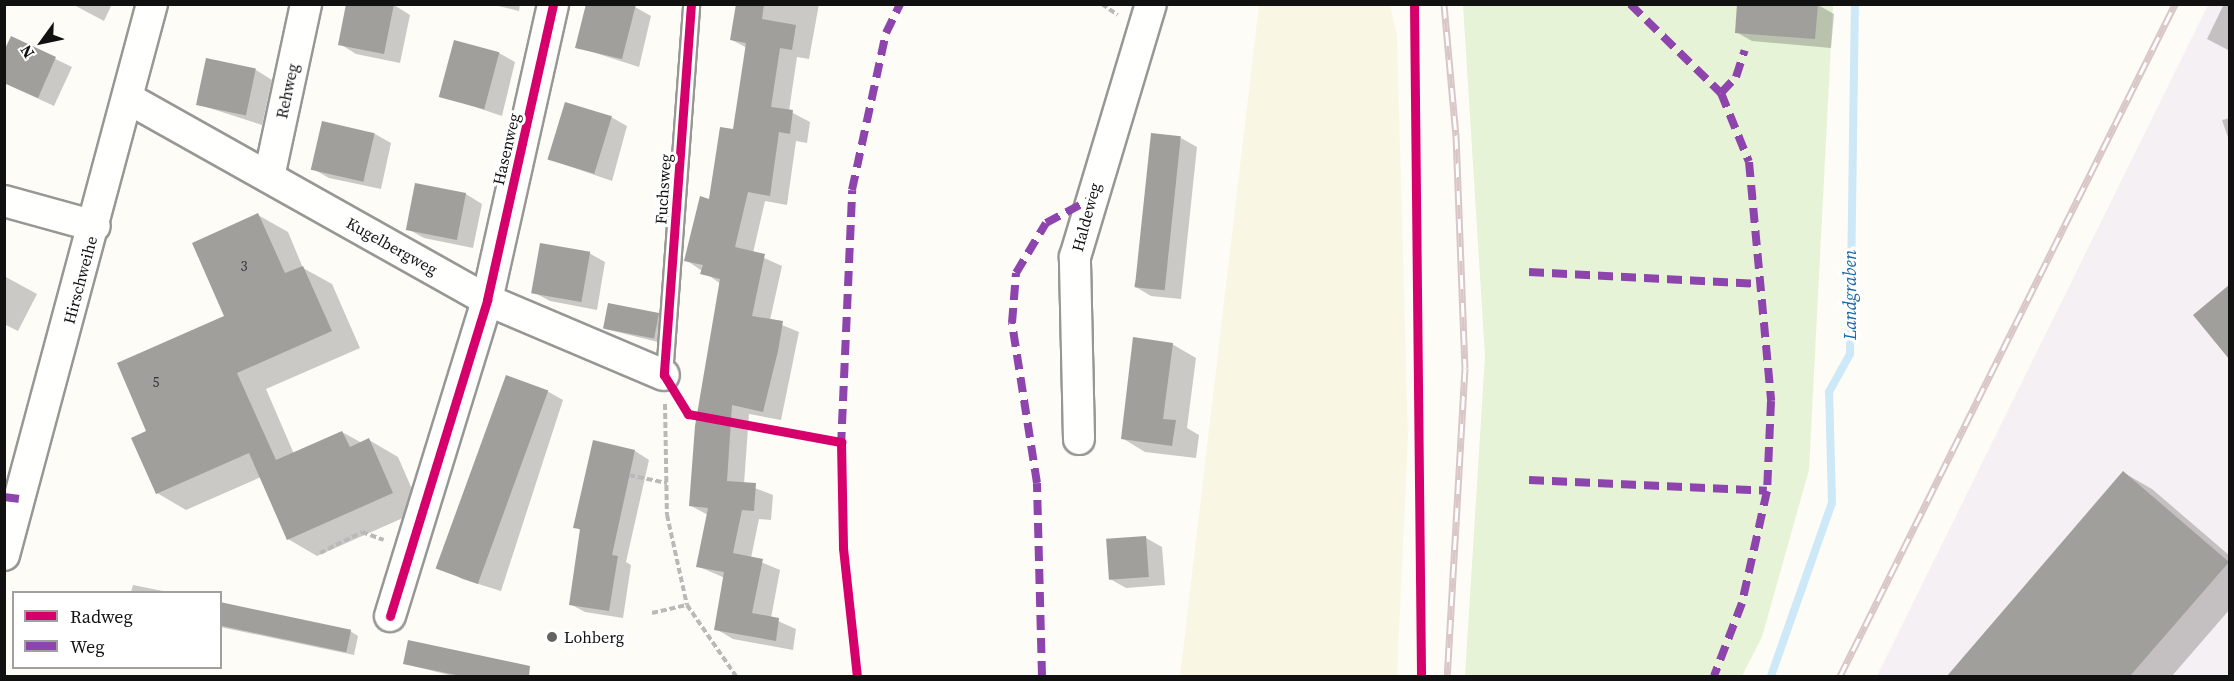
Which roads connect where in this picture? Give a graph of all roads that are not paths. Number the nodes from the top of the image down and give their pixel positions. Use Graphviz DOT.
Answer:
graph roads {
  1 [pos="152,4"];
  2 [pos="306,4"];
  3 [pos="553,4"];
  4 [pos="691,4"];
  5 [pos="1151,4"];
  6 [pos="129,99"];
  7 [pos="269,177"];
  8 [pos="4,201"];
  9 [pos="95,226"];
  10 [pos="487,300"];
  11 [pos="664,375"];
  12 [pos="1079,439"];
  13 [pos="12,498"];
  14 [pos="4,555"];
  15 [pos="390,616"];
  1 -- 6 [label="street, Hirschweihe"];
  2 -- 7 [label="street, Rehweg"];
  3 -- 10 [label="street, Hasenweg"];
  4 -- 11 [label="lane, Fuchsweg"];
  5 -- 12 [label="street, Haldeweg"];
  6 -- 7 [label="street, Kugelbergweg"];
  6 -- 9 [label="street, Hirschweihe"];
  7 -- 10 [label="street, Kugelbergweg"];
  8 -- 9 [label="street"];
  9 -- 13 [label="street, Hirschweihe"];
  10 -- 11 [label="street, Kugelbergweg"];
  10 -- 15 [label="street, Hasenweg"];
  13 -- 14 [label="street, Hirschweihe"];
}
